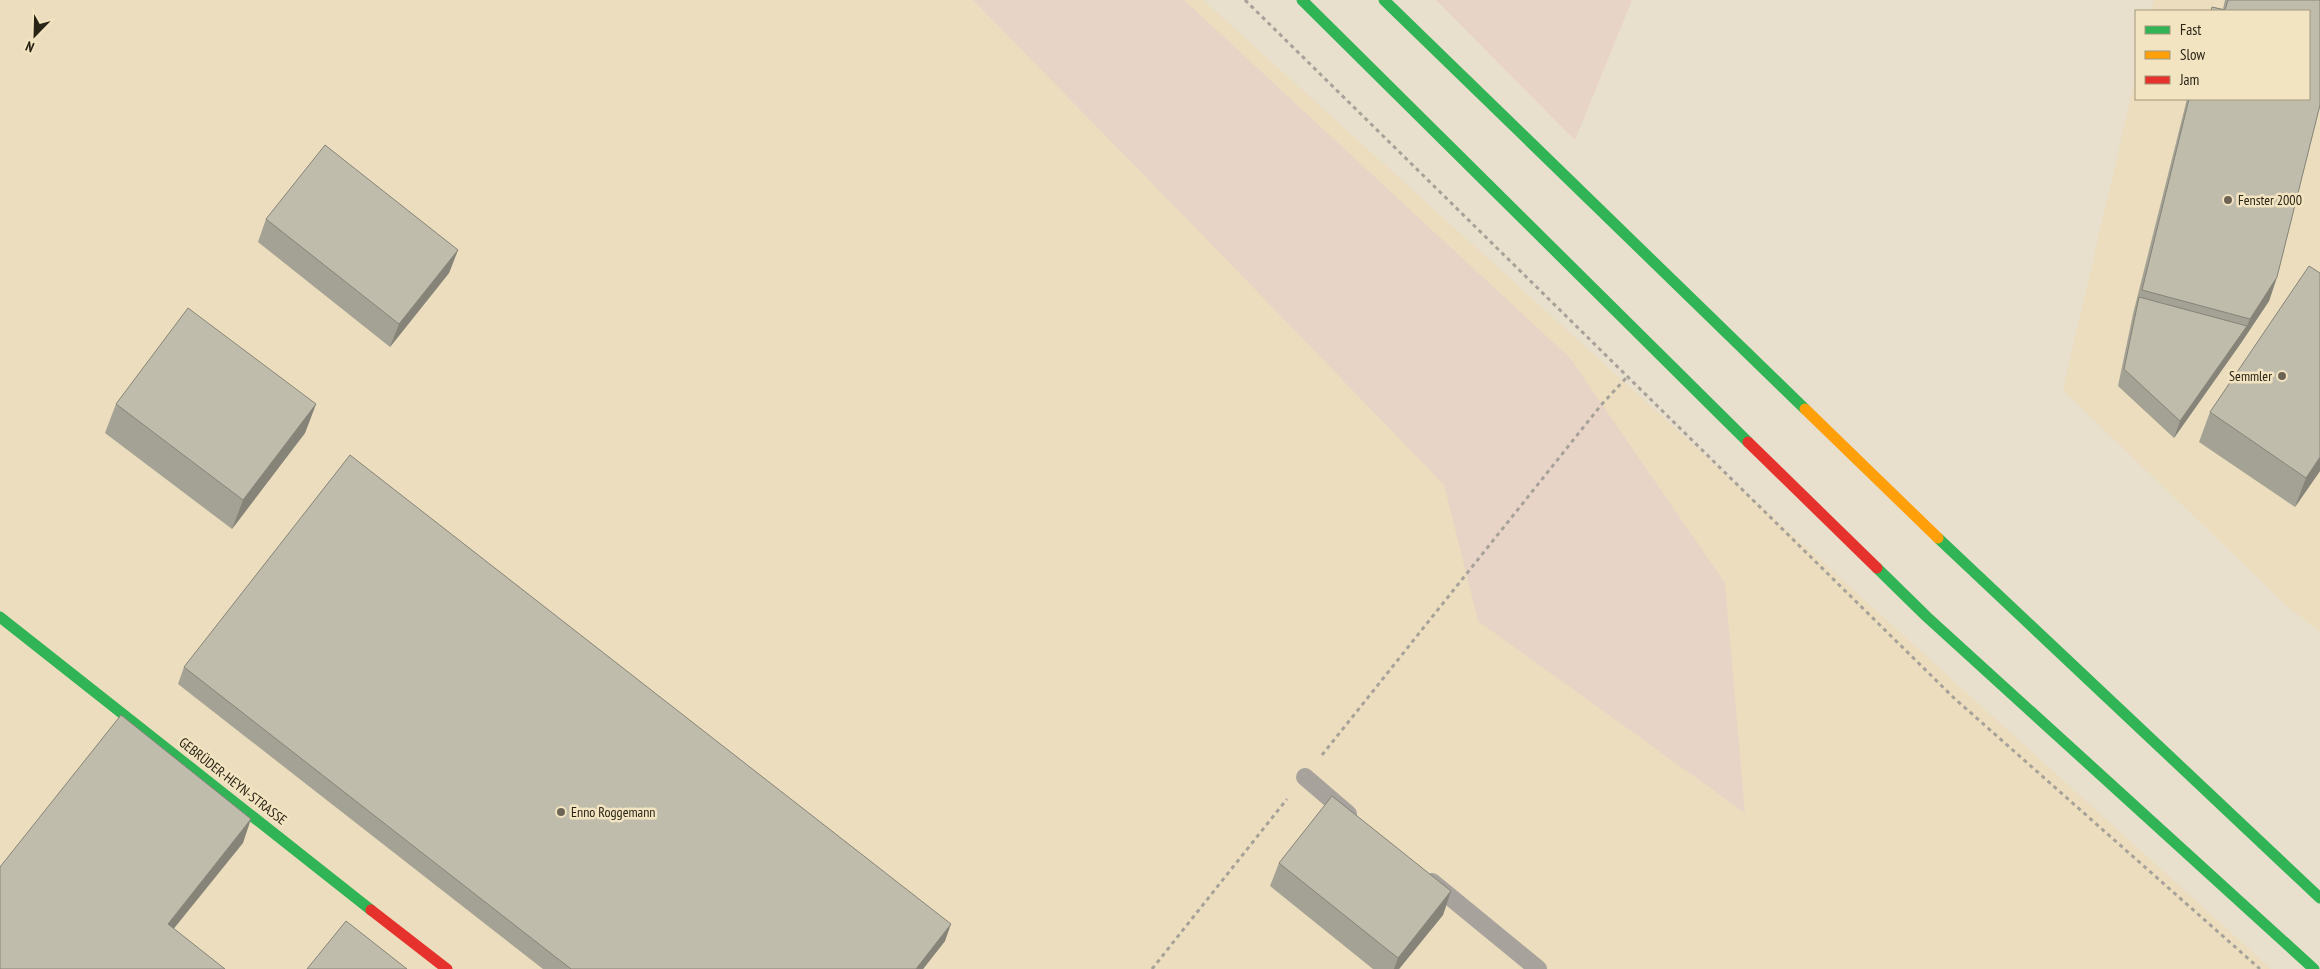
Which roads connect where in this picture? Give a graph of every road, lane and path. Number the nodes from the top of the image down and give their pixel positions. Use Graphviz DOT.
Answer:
graph roads {
  1 [pos="1302,0"];
  2 [pos="1384,0"];
  3 [pos="1628,376"];
  4 [pos="0,617"];
  5 [pos="1305,777"];
  6 [pos="1364,827"];
  7 [pos="1417,870"];
  8 [pos="2320,898"];
  9 [pos="447,969"];
  10 [pos="1152,969"];
  11 [pos="1538,969"];
  12 [pos="2314,969"];
  1 -- 12 [label="main road"];
  2 -- 8 [label="main road"];
  3 -- 5 [label="path"];
  4 -- 9 [label="main road, GEBRÜDER-HEYN-STRASSE"];
  5 -- 6 [label="lane"];
  5 -- 10 [label="path"];
  7 -- 11 [label="lane"];
}
